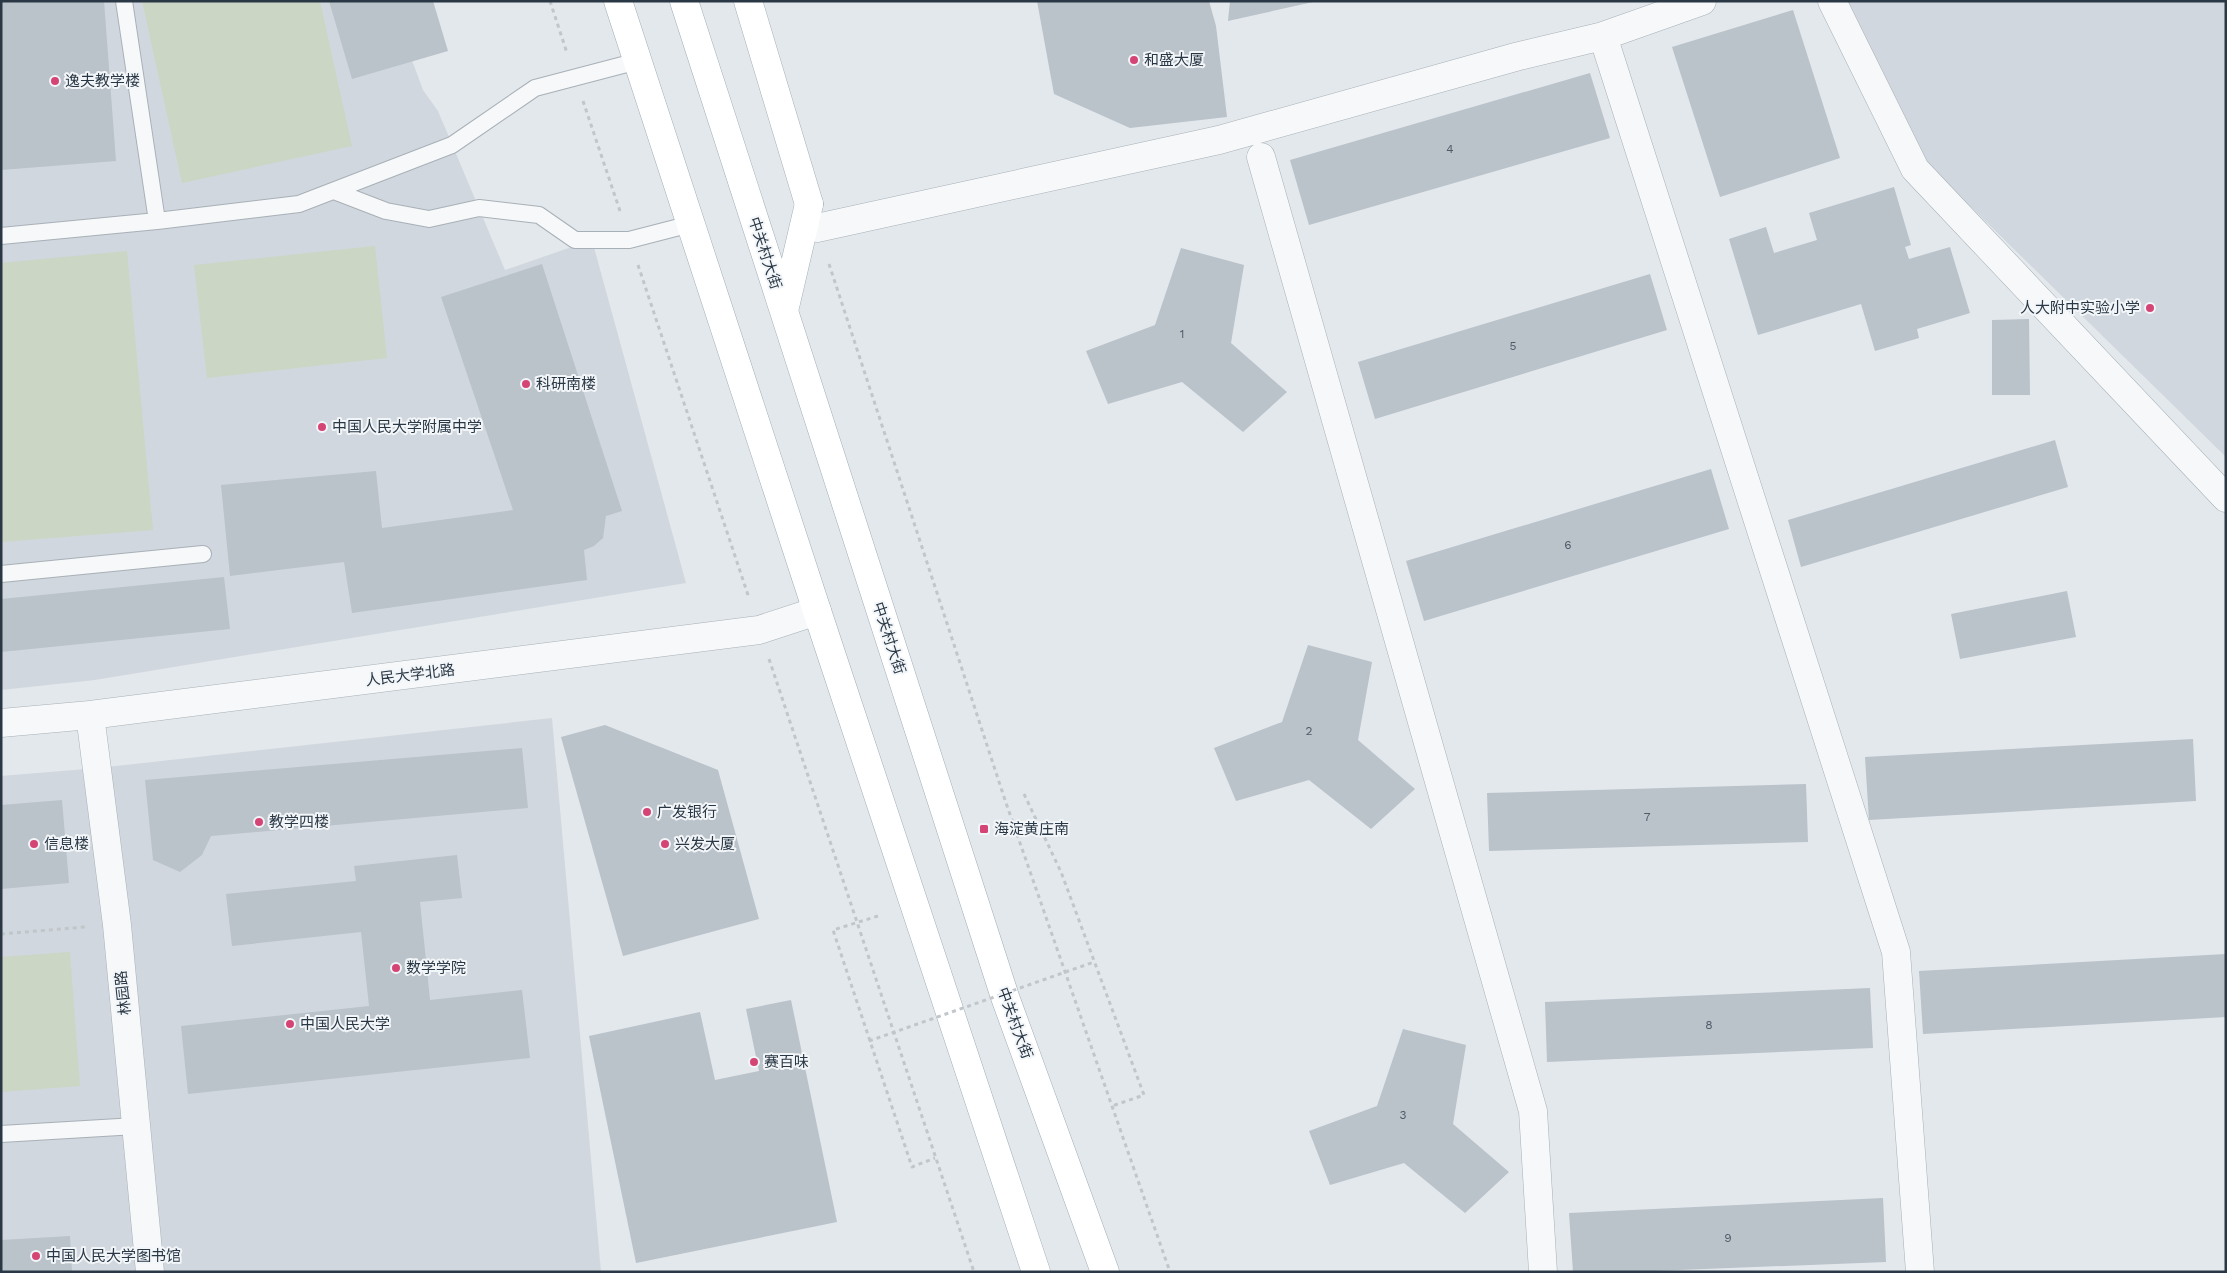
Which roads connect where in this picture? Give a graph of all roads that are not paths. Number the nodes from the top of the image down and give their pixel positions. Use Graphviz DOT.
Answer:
graph roads {
  1 [pos="124,1"];
  2 [pos="618,1"];
  3 [pos="684,1"];
  4 [pos="748,1"];
  5 [pos="1702,1"];
  6 [pos="1832,1"];
  7 [pos="1603,36"];
  8 [pos="638,61"];
  9 [pos="1261,157"];
  10 [pos="334,191"];
  11 [pos="813,216"];
  12 [pos="156,221"];
  13 [pos="690,224"];
  14 [pos="1,236"];
  15 [pos="784,311"];
  16 [pos="2226,498"];
  17 [pos="203,554"];
  18 [pos="1,574"];
  19 [pos="817,611"];
  20 [pos="90,715"];
  21 [pos="1,724"];
  22 [pos="136,1126"];
  23 [pos="1,1134"];
  24 [pos="150,1272"];
  25 [pos="1036,1272"];
  26 [pos="1106,1272"];
  27 [pos="1544,1272"];
  28 [pos="1920,1272"];
  1 -- 12 [label="lane"];
  2 -- 8 [label="main road"];
  3 -- 15 [label="main road, 中关村大街"];
  4 -- 11 [label="main road"];
  5 -- 7 [label="street"];
  6 -- 16 [label="street"];
  7 -- 11 [label="street"];
  7 -- 28 [label="street"];
  8 -- 10 [label="lane"];
  8 -- 13 [label="main road"];
  9 -- 27 [label="street"];
  10 -- 12 [label="lane"];
  10 -- 13 [label="lane"];
  11 -- 15 [label="main road"];
  12 -- 14 [label="lane"];
  13 -- 19 [label="main road"];
  15 -- 26 [label="main road, 中关村大街"];
  17 -- 18 [label="lane"];
  19 -- 20 [label="street, 人民大学北路"];
  19 -- 25 [label="main road"];
  20 -- 21 [label="street, 人民大学北路"];
  20 -- 22 [label="street, 林园路"];
  22 -- 23 [label="lane"];
  22 -- 24 [label="street, 林园路"];
}
